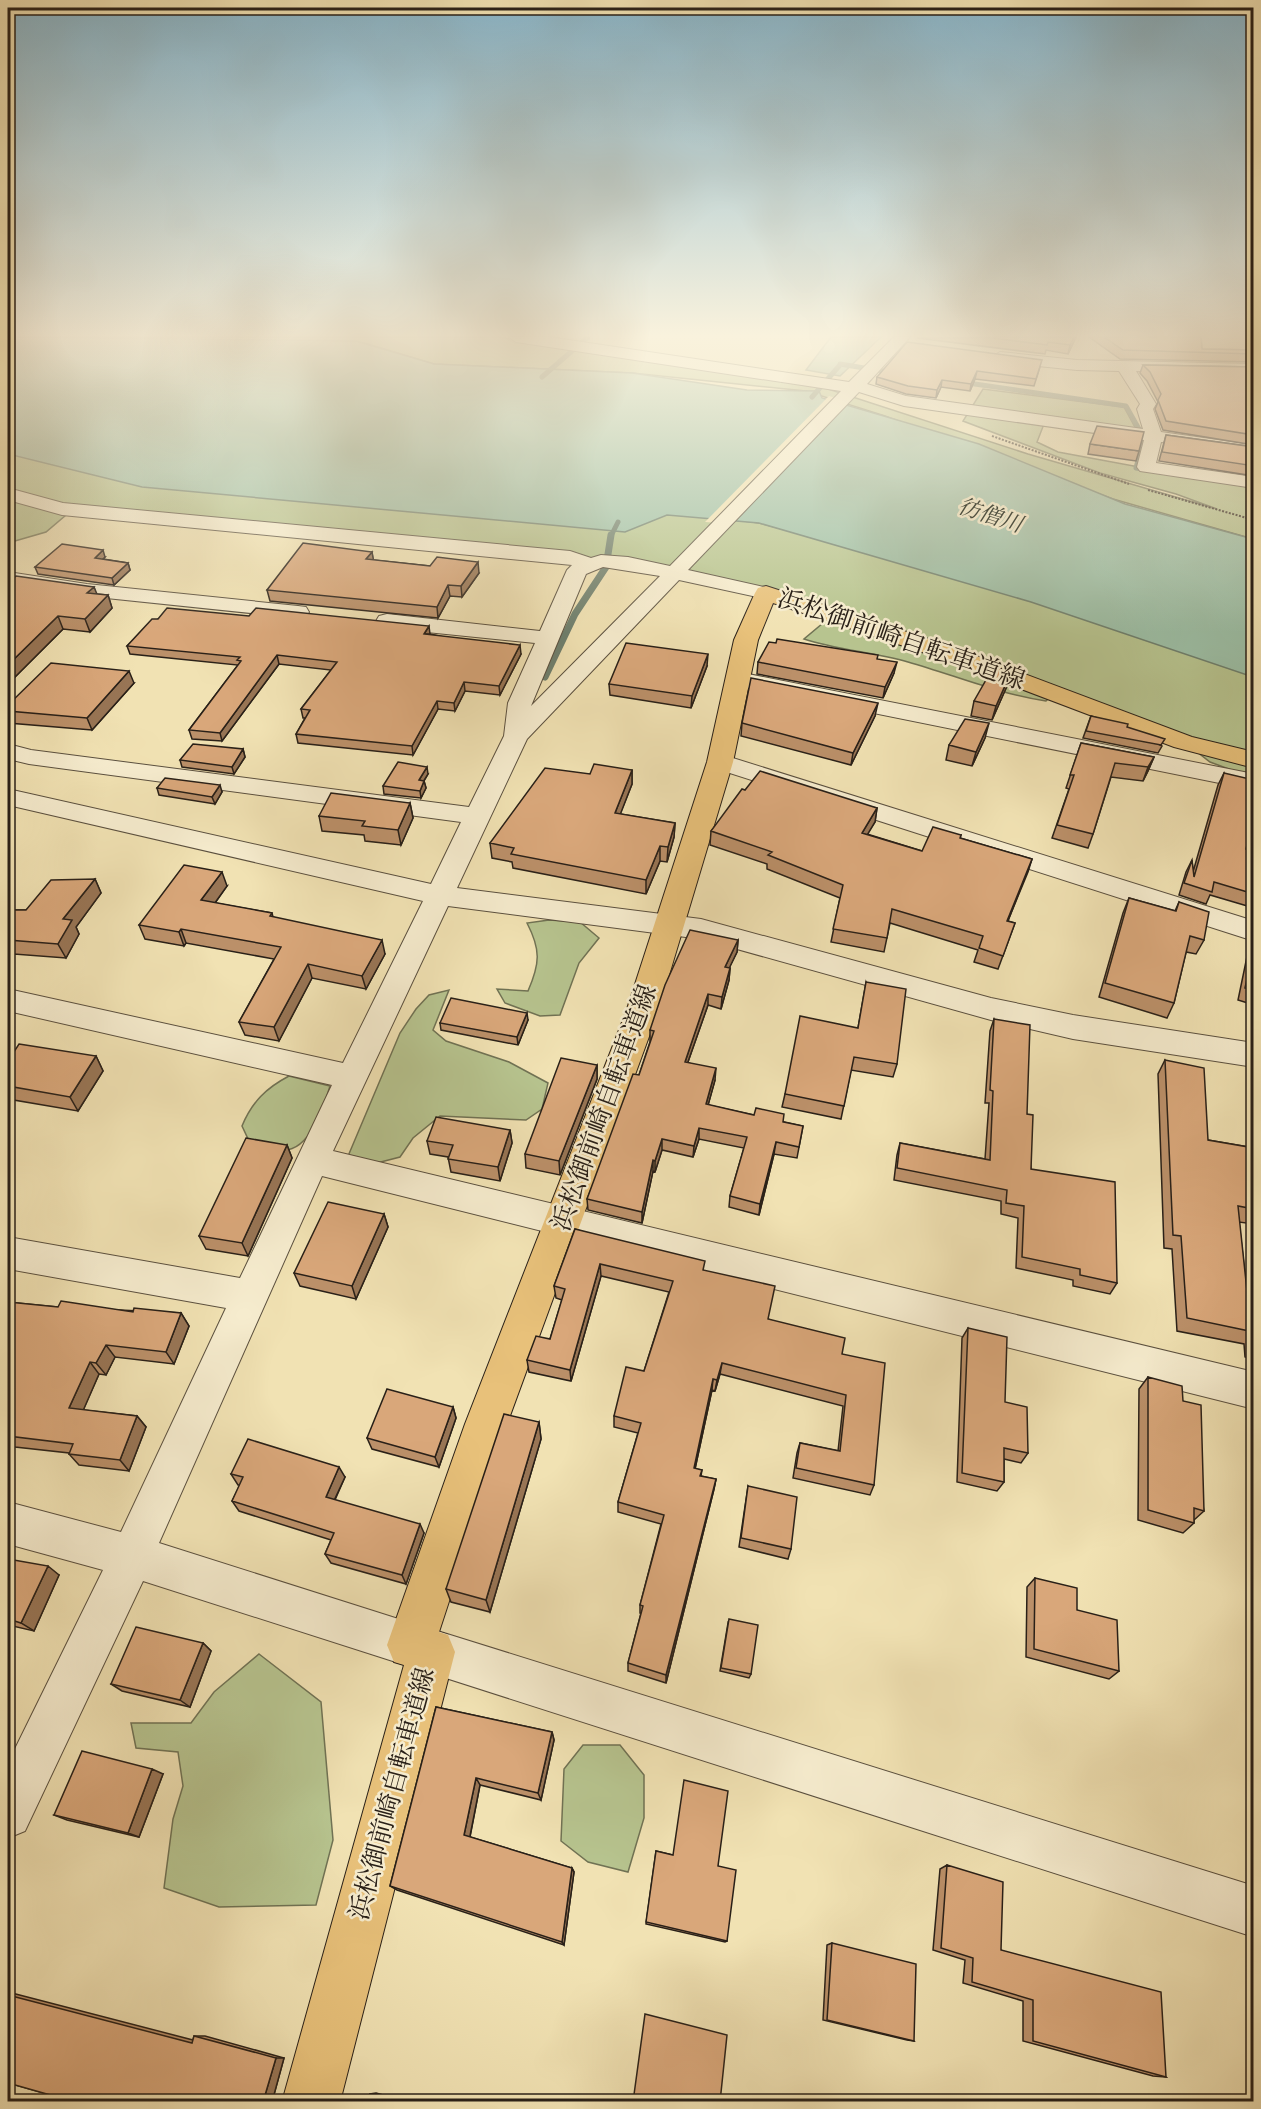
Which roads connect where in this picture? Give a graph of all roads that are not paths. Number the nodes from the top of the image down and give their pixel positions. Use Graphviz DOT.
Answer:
graph roads {
  1 [pos="807,435"];
  2 [pos="1150,435"];
  3 [pos="1154,436"];
  4 [pos="1254,450"];
  5 [pos="1254,483"];
  6 [pos="8,494"];
  7 [pos="588,564"];
  8 [pos="676,570"];
  9 [pos="8,578"];
  10 [pos="766,593"];
  11 [pos="323,615"];
  12 [pos="370,620"];
  13 [pos="548,638"];
  14 [pos="738,679"];
  15 [pos="516,736"];
  16 [pos="18,754"];
  17 [pos="1254,760"];
  18 [pos="720,762"];
  19 [pos="8,777"];
  20 [pos="1254,782"];
  21 [pos="8,797"];
  22 [pos="477,816"];
  23 [pos="439,895"];
  24 [pos="668,924"];
  25 [pos="1254,931"];
  26 [pos="8,1000"];
  27 [pos="1254,1055"];
  28 [pos="351,1077"];
  29 [pos="312,1160"];
  30 [pos="562,1223"];
  31 [pos="8,1253"];
  32 [pos="249,1296"];
  33 [pos="1254,1391"];
  34 [pos="8,1523"];
  35 [pos="132,1556"];
  36 [pos="421,1649"];
  37 [pos="8,1814"];
  38 [pos="1254,1912"];
  39 [pos="311,2102"];
  1 -- 8 [label="street"];
  2 -- 3 [label="street"];
  3 -- 4 [label="street"];
  3 -- 5 [label="street"];
  6 -- 7 [label="street"];
  7 -- 8 [label="street"];
  7 -- 13 [label="street"];
  8 -- 10 [label="street"];
  8 -- 15 [label="street"];
  9 -- 11 [label="street"];
  10 -- 14 [label="main road, 浜松御前崎自転車道線"];
  10 -- 17 [label="main road, 浜松御前崎自転車道線"];
  12 -- 13 [label="street"];
  13 -- 15 [label="street"];
  14 -- 18 [label="main road, 浜松御前崎自転車道線"];
  14 -- 20 [label="street"];
  15 -- 22 [label="street"];
  16 -- 19 [label="street"];
  16 -- 22 [label="street"];
  18 -- 24 [label="main road, 浜松御前崎自転車道線"];
  18 -- 25 [label="street"];
  21 -- 23 [label="street"];
  22 -- 23 [label="street"];
  23 -- 24 [label="street"];
  23 -- 28 [label="street"];
  24 -- 27 [label="street"];
  24 -- 30 [label="main road, 浜松御前崎自転車道線"];
  26 -- 28 [label="street"];
  28 -- 29 [label="street"];
  29 -- 30 [label="street"];
  29 -- 32 [label="street"];
  30 -- 33 [label="street"];
  30 -- 36 [label="main road, 浜松御前崎自転車道線"];
  31 -- 32 [label="street"];
  32 -- 35 [label="street"];
  34 -- 35 [label="street"];
  35 -- 36 [label="street"];
  35 -- 37 [label="street"];
  36 -- 38 [label="street"];
  36 -- 39 [label="main road, 浜松御前崎自転車道線"];
}
